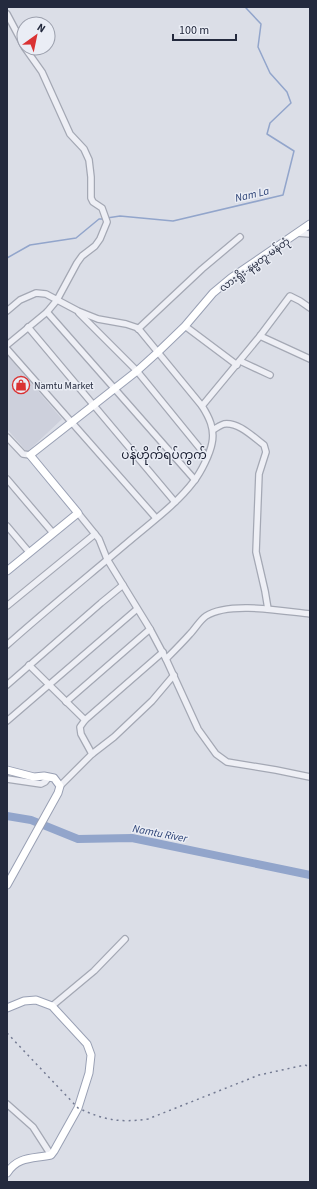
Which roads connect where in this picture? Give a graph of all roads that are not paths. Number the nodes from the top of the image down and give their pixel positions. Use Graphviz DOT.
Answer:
graph roads {
  1 [pos="7,14"];
  2 [pos="16,30"];
  3 [pos="31,56"];
  4 [pos="310,224"];
  5 [pos="296,233"];
  6 [pos="310,234"];
  7 [pos="240,237"];
  8 [pos="57,300"];
  9 [pos="310,308"];
  10 [pos="7,311"];
  11 [pos="78,311"];
  12 [pos="47,312"];
  13 [pos="184,326"];
  14 [pos="28,327"];
  15 [pos="138,329"];
  16 [pos="260,336"];
  17 [pos="7,345"];
  18 [pos="7,349"];
  19 [pos="158,352"];
  20 [pos="310,359"];
  21 [pos="238,363"];
  22 [pos="137,371"];
  23 [pos="270,375"];
  24 [pos="114,388"];
  25 [pos="94,405"];
  26 [pos="202,406"];
  27 [pos="72,423"];
  28 [pos="213,430"];
  29 [pos="7,437"];
  30 [pos="30,455"];
  31 [pos="207,457"];
  32 [pos="7,479"];
  33 [pos="195,480"];
  34 [pos="175,502"];
  35 [pos="78,513"];
  36 [pos="156,518"];
  37 [pos="8,528"];
  38 [pos="54,533"];
  39 [pos="95,534"];
  40 [pos="29,552"];
  41 [pos="107,559"];
  42 [pos="7,571"];
  43 [pos="123,585"];
  44 [pos="7,606"];
  45 [pos="137,609"];
  46 [pos="268,609"];
  47 [pos="310,614"];
  48 [pos="150,629"];
  49 [pos="7,645"];
  50 [pos="163,652"];
  51 [pos="166,659"];
  52 [pos="29,666"];
  53 [pos="174,676"];
  54 [pos="7,685"];
  55 [pos="48,685"];
  56 [pos="66,702"];
  57 [pos="85,720"];
  58 [pos="7,721"];
  59 [pos="92,754"];
  60 [pos="7,770"];
  61 [pos="49,777"];
  62 [pos="310,777"];
  63 [pos="7,779"];
  64 [pos="59,790"];
  65 [pos="7,886"];
  66 [pos="125,939"];
  67 [pos="52,1006"];
  68 [pos="7,1008"];
  69 [pos="7,1104"];
  70 [pos="50,1155"];
  71 [pos="7,1173"];
  1 -- 2 [label="street"];
  3 -- 8 [label="street"];
  4 -- 5 [label="main road, လားရှိုး-နမ္မတူ-မန်တုံ"];
  5 -- 6 [label="street"];
  5 -- 13 [label="main road, လားရှိုး-နမ္မတူ-မန်တုံ"];
  7 -- 15 [label="street"];
  8 -- 10 [label="street"];
  8 -- 11 [label="street"];
  8 -- 12 [label="street"];
  9 -- 16 [label="street"];
  11 -- 15 [label="street"];
  11 -- 22 [label="street"];
  12 -- 14 [label="street"];
  12 -- 24 [label="street"];
  13 -- 19 [label="main road, လားရှိုး-နမ္မတူ-မန်တုံ"];
  13 -- 21 [label="street"];
  14 -- 17 [label="street"];
  14 -- 25 [label="street"];
  15 -- 19 [label="street"];
  16 -- 20 [label="street"];
  16 -- 21 [label="street"];
  18 -- 27 [label="street"];
  19 -- 22 [label="main road, လားရှိုး-နမ္မတူ-မန်တုံ"];
  19 -- 26 [label="street"];
  21 -- 23 [label="street"];
  21 -- 26 [label="street"];
  22 -- 24 [label="main road, လားရှိုး-နမ္မတူ-မန်တုံ"];
  22 -- 31 [label="street"];
  24 -- 25 [label="main road, လားရှိုး-နမ္မတူ-မန်တုံ"];
  24 -- 33 [label="street"];
  25 -- 27 [label="main road, လားရှိုး-နမ္မတူ-မန်တုံ"];
  25 -- 34 [label="street"];
  26 -- 28 [label="street"];
  27 -- 30 [label="main road, လားရှိုး-နမ္မတူ-မန်တုံ"];
  27 -- 36 [label="street"];
  28 -- 31 [label="street"];
  28 -- 46 [label="street"];
  29 -- 30 [label="street"];
  30 -- 35 [label="main road"];
  31 -- 33 [label="street"];
  32 -- 38 [label="street"];
  33 -- 34 [label="street"];
  34 -- 36 [label="street"];
  35 -- 38 [label="main road"];
  35 -- 39 [label="street"];
  36 -- 41 [label="street"];
  37 -- 40 [label="street"];
  38 -- 40 [label="main road"];
  39 -- 41 [label="street"];
  39 -- 44 [label="street"];
  40 -- 42 [label="main road"];
  41 -- 43 [label="street"];
  41 -- 49 [label="street"];
  43 -- 45 [label="street"];
  43 -- 52 [label="street"];
  45 -- 48 [label="street"];
  45 -- 55 [label="street"];
  46 -- 47 [label="street"];
  46 -- 51 [label="street"];
  48 -- 50 [label="street"];
  48 -- 56 [label="street"];
  50 -- 51 [label="street"];
  50 -- 57 [label="street"];
  51 -- 53 [label="street"];
  52 -- 54 [label="street"];
  52 -- 55 [label="street"];
  53 -- 59 [label="street"];
  53 -- 62 [label="street"];
  55 -- 56 [label="street"];
  55 -- 58 [label="street"];
  56 -- 57 [label="street"];
  57 -- 59 [label="street"];
  59 -- 64 [label="street"];
  60 -- 61 [label="main road"];
  61 -- 63 [label="street"];
  61 -- 64 [label="main road"];
  64 -- 65 [label="main road"];
  66 -- 67 [label="street"];
  67 -- 68 [label="main road"];
  67 -- 70 [label="main road"];
  69 -- 70 [label="street"];
  70 -- 71 [label="main road"];
}
